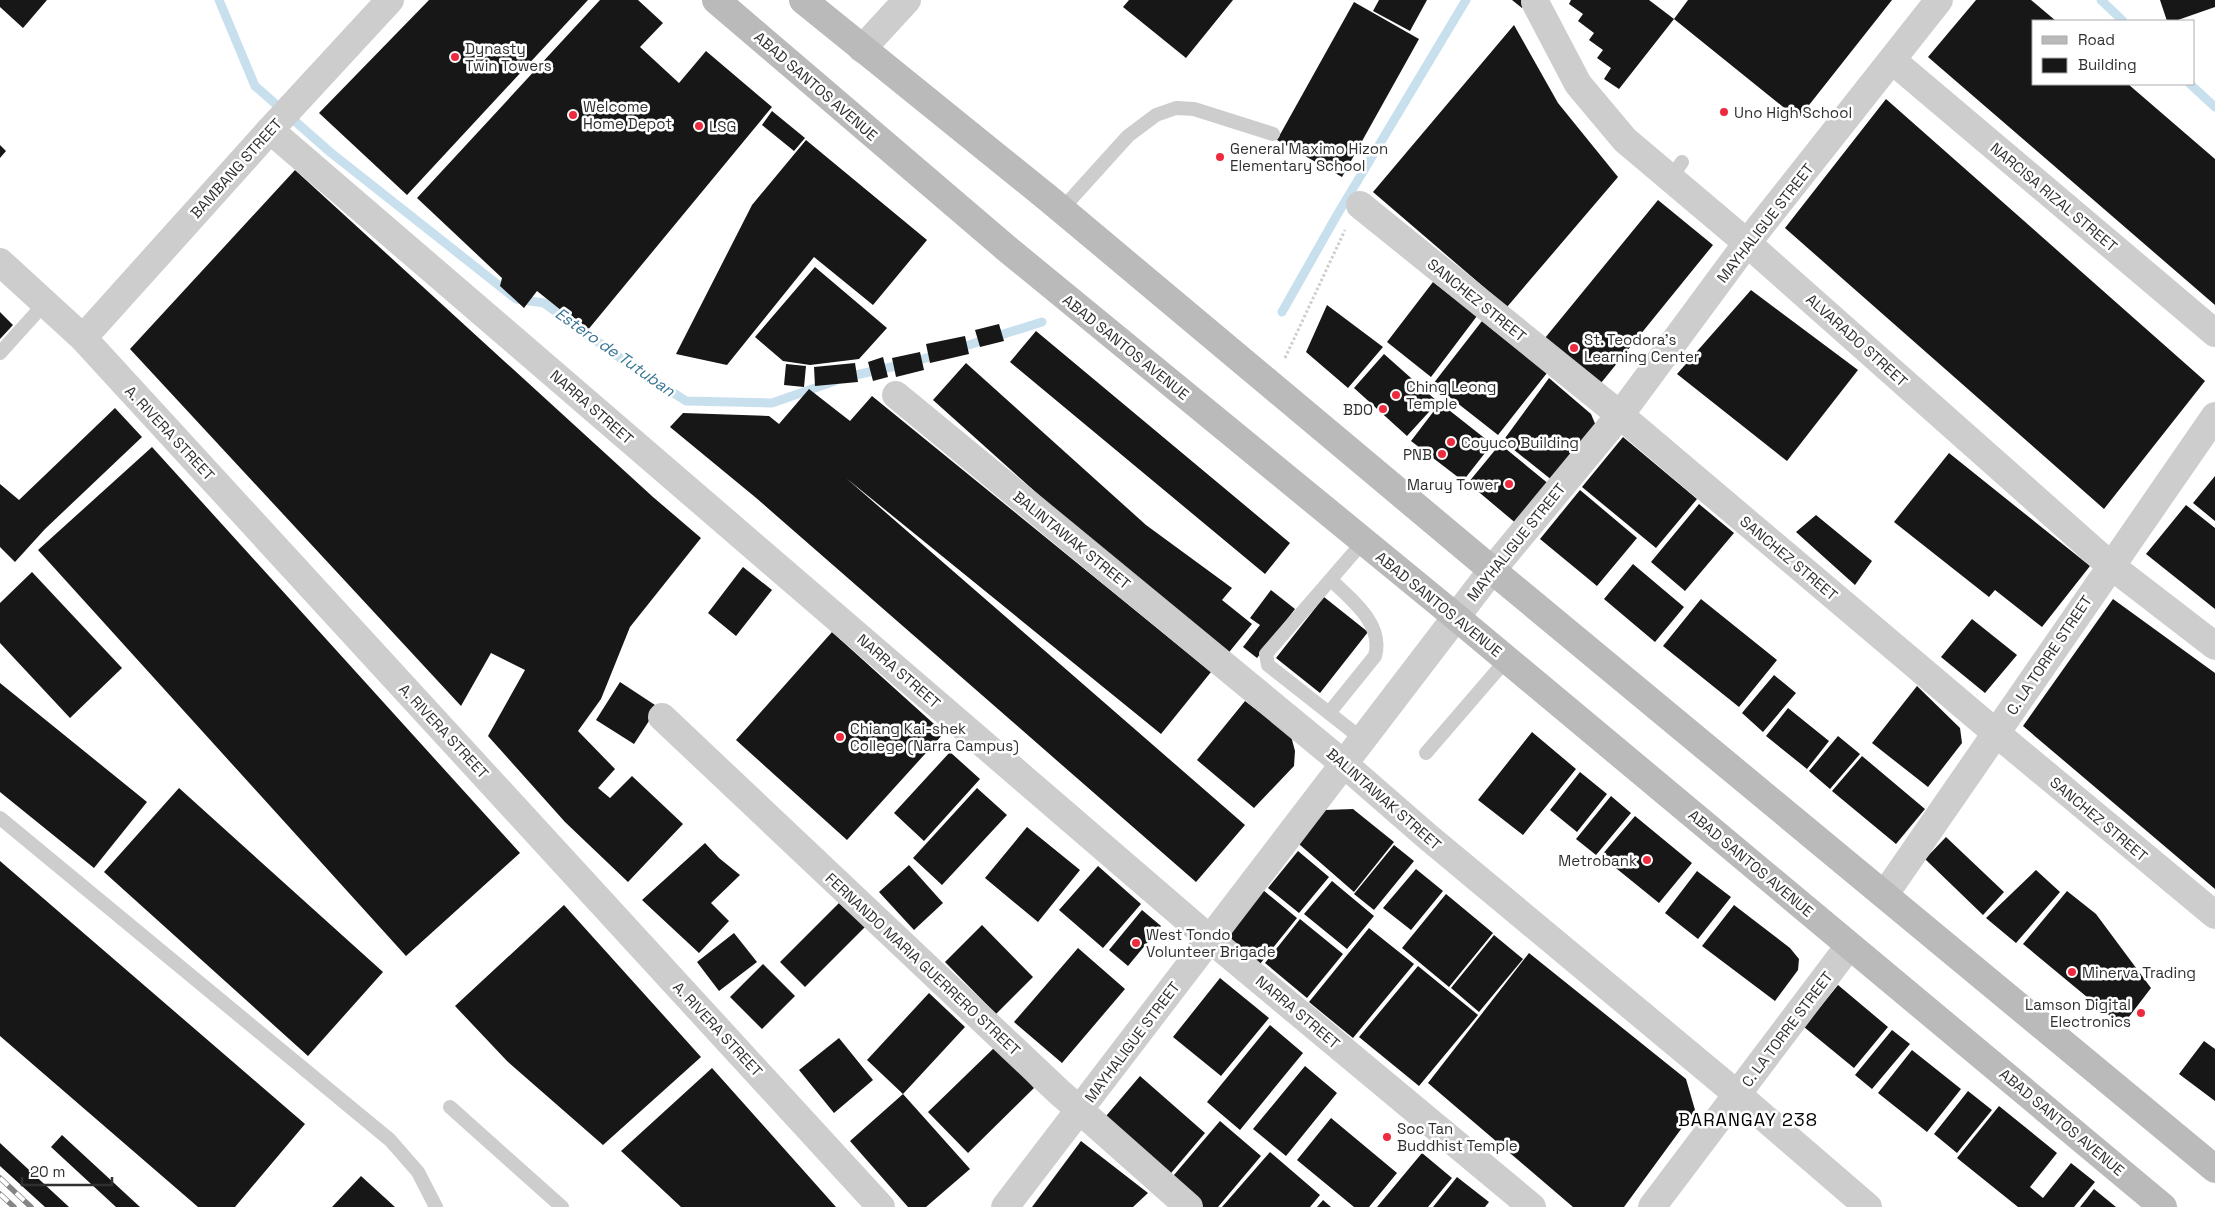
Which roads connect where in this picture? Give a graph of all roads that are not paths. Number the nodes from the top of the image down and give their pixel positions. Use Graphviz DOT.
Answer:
graph roads {
  1 [pos="390,0"];
  2 [pos="716,0"];
  3 [pos="803,0"];
  4 [pos="906,0"];
  5 [pos="1939,0"];
  6 [pos="1536,1"];
  7 [pos="862,48"];
  8 [pos="1893,61"];
  9 [pos="283,116"];
  10 [pos="1273,134"];
  11 [pos="1360,205"];
  12 [pos="1062,210"];
  13 [pos="1748,243"];
  14 [pos="0,262"];
  15 [pos="45,302"];
  16 [pos="2215,333"];
  17 [pos="83,338"];
  18 [pos="0,353"];
  19 [pos="896,396"];
  20 [pos="1620,415"];
  21 [pos="2215,416"];
  22 [pos="1363,542"];
  23 [pos="2110,565"];
  24 [pos="1492,570"];
  25 [pos="1331,580"];
  26 [pos="1456,617"];
  27 [pos="2215,646"];
  28 [pos="1507,659"];
  29 [pos="1328,713"];
  30 [pos="662,717"];
  31 [pos="1996,733"];
  32 [pos="1362,739"];
  33 [pos="1426,753"];
  34 [pos="1344,764"];
  35 [pos="0,818"];
  36 [pos="1885,894"];
  37 [pos="2215,915"];
  38 [pos="1210,939"];
  39 [pos="1849,946"];
  40 [pos="1738,1095"];
  41 [pos="450,1107"];
  42 [pos="1079,1111"];
  43 [pos="2215,1169"];
  44 [pos="436,1207"];
  45 [pos="562,1207"];
  46 [pos="881,1207"];
  47 [pos="1006,1207"];
  48 [pos="1189,1207"];
  49 [pos="1532,1207"];
  50 [pos="1652,1207"];
  51 [pos="1868,1207"];
  52 [pos="2164,1207"];
  1 -- 9 [label="street, BAMBANG STREET"];
  2 -- 22 [label="main road, ABAD SANTOS AVENUE"];
  3 -- 7 [label="main road"];
  4 -- 7 [label="street"];
  5 -- 8 [label="street, MAYHALIGUE STREET"];
  6 -- 13 [label="street, ALVARADO STREET"];
  7 -- 12 [label="main road"];
  8 -- 13 [label="street, MAYHALIGUE STREET"];
  8 -- 16 [label="street, NARCISA RIZAL STREET"];
  9 -- 17 [label="street, BAMBANG STREET"];
  9 -- 38 [label="street, NARRA STREET"];
  10 -- 12 [label="lane"];
  11 -- 20 [label="street, SANCHEZ STREET"];
  12 -- 24 [label="main road"];
  13 -- 20 [label="street, MAYHALIGUE STREET"];
  13 -- 23 [label="street, ALVARADO STREET"];
  14 -- 15 [label="street, A. RIVERA STREET"];
  15 -- 17 [label="street, A. RIVERA STREET"];
  15 -- 18 [label="lane"];
  17 -- 46 [label="street, A. RIVERA STREET"];
  19 -- 34 [label="street, BALINTAWAK STREET"];
  20 -- 24 [label="street, MAYHALIGUE STREET"];
  20 -- 31 [label="street, SANCHEZ STREET"];
  21 -- 23 [label="street, C. LA TORRE STREET"];
  22 -- 25 [label="lane"];
  22 -- 26 [label="main road, ABAD SANTOS AVENUE"];
  23 -- 27 [label="street, ALVARADO STREET"];
  23 -- 31 [label="street, C. LA TORRE STREET"];
  24 -- 26 [label="street, MAYHALIGUE STREET"];
  24 -- 36 [label="main road"];
  25 -- 29 [label="lane"];
  25 -- 29 [label="lane"];
  26 -- 28 [label="main road, ABAD SANTOS AVENUE"];
  26 -- 32 [label="street, MAYHALIGUE STREET"];
  28 -- 33 [label="lane"];
  28 -- 39 [label="main road, ABAD SANTOS AVENUE"];
  29 -- 32 [label="lane"];
  30 -- 42 [label="street, FERNANDO MARIA GUERRERO STREET"];
  31 -- 36 [label="street, C. LA TORRE STREET"];
  31 -- 37 [label="street, SANCHEZ STREET"];
  32 -- 34 [label="street, MAYHALIGUE STREET"];
  34 -- 38 [label="street, MAYHALIGUE STREET"];
  34 -- 40 [label="street, BALINTAWAK STREET"];
  35 -- 44 [label="lane"];
  36 -- 43 [label="main road"];
  38 -- 42 [label="street, MAYHALIGUE STREET"];
  38 -- 49 [label="street, NARRA STREET"];
  39 -- 40 [label="street, C. LA TORRE STREET"];
  39 -- 52 [label="main road, ABAD SANTOS AVENUE"];
  40 -- 50 [label="street, C. LA TORRE STREET"];
  40 -- 51 [label="street, BALINTAWAK STREET"];
  41 -- 45 [label="lane"];
  42 -- 47 [label="street, MAYHALIGUE STREET"];
  42 -- 48 [label="street, FERNANDO MARIA GUERRERO STREET"];
}
